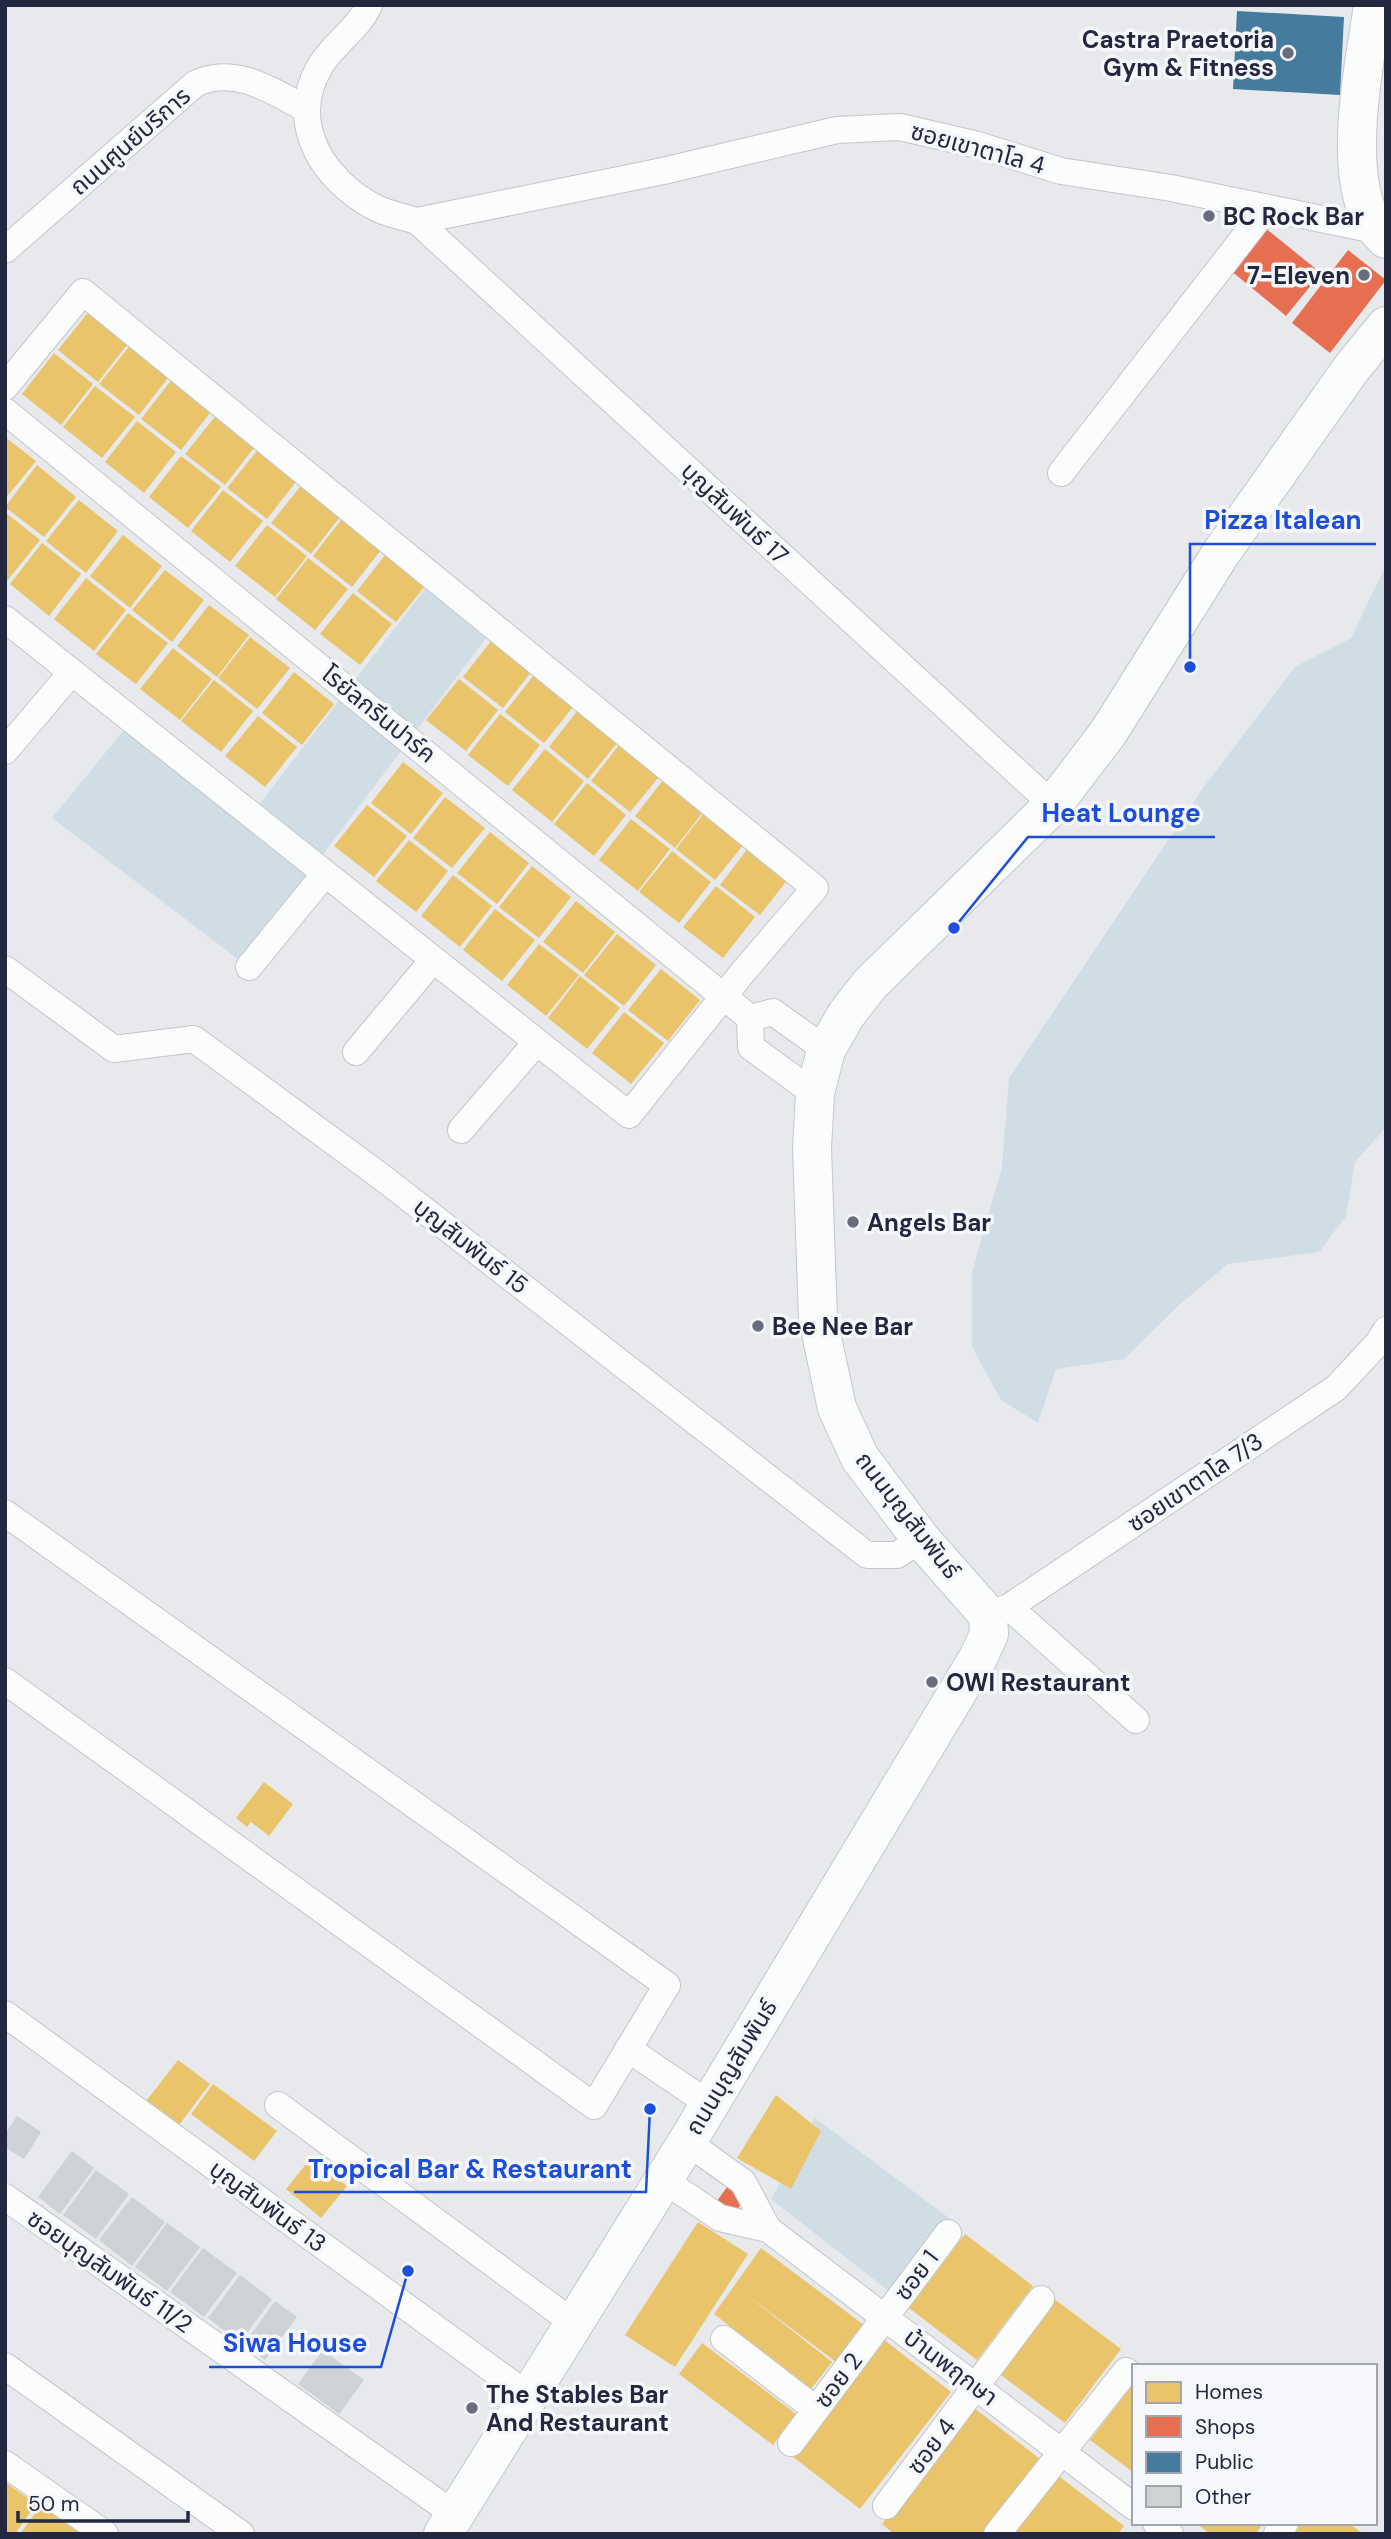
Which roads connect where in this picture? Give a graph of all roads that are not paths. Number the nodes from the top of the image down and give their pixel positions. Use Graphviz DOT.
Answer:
graph roads {
  1 [pos="369,5"];
  2 [pos="1373,5"];
  3 [pos="306,109"];
  4 [pos="1266,209"];
  5 [pos="417,221"];
  6 [pos="1380,234"];
  7 [pos="5,250"];
  8 [pos="1386,326"];
  9 [pos="5,387"];
  10 [pos="5,411"];
  11 [pos="1061,473"];
  12 [pos="5,619"];
  13 [pos="72,672"];
  14 [pos="5,751"];
  15 [pos="1053,805"];
  16 [pos="324,875"];
  17 [pos="433,960"];
  18 [pos="249,967"];
  19 [pos="5,969"];
  20 [pos="723,997"];
  21 [pos="750,1018"];
  22 [pos="536,1043"];
  23 [pos="826,1050"];
  24 [pos="356,1052"];
  25 [pos="815,1094"];
  26 [pos="461,1130"];
  27 [pos="1386,1330"];
  28 [pos="5,1513"];
  29 [pos="921,1539"];
  30 [pos="998,1611"];
  31 [pos="5,1681"];
  32 [pos="1136,1720"];
  33 [pos="5,2014"];
  34 [pos="628,2049"];
  35 [pos="709,2104"];
  36 [pos="278,2105"];
  37 [pos="687,2142"];
  38 [pos="662,2179"];
  39 [pos="5,2197"];
  40 [pos="768,2229"];
  41 [pos="948,2233"];
  42 [pos="1041,2300"];
  43 [pos="885,2317"];
  44 [pos="575,2323"];
  45 [pos="724,2339"];
  46 [pos="5,2366"];
  47 [pos="1126,2371"];
  48 [pos="976,2387"];
  49 [pos="530,2397"];
  50 [pos="815,2409"];
  51 [pos="791,2443"];
  52 [pos="1061,2451"];
  53 [pos="5,2464"];
  54 [pos="1132,2505"];
  55 [pos="886,2506"];
  56 [pos="448,2524"];
  57 [pos="105,2534"];
  58 [pos="240,2534"];
  59 [pos="997,2534"];
  1 -- 3 [label="street"];
  2 -- 6 [label="street"];
  3 -- 5 [label="street"];
  3 -- 7 [label="street, ถนนศูนย์บริการ"];
  4 -- 5 [label="street, ซอยเขาตาโล 4"];
  4 -- 6 [label="street, ซอยเขาตาโล 4"];
  4 -- 11 [label="street"];
  5 -- 15 [label="street, บุญสัมพันธ์ 17"];
  8 -- 15 [label="street, ถนนบุญสัมพันธ์"];
  9 -- 20 [label="street"];
  10 -- 20 [label="street, โรยัลกรีนปาร์ค"];
  12 -- 13 [label="street"];
  13 -- 14 [label="street"];
  13 -- 16 [label="street"];
  15 -- 23 [label="street, ถนนบุญสัมพันธ์"];
  16 -- 17 [label="street"];
  16 -- 18 [label="street"];
  17 -- 22 [label="street"];
  17 -- 24 [label="street"];
  19 -- 29 [label="street, บุญสัมพันธ์ 15"];
  20 -- 21 [label="street, โรยัลกรีนปาร์ค"];
  20 -- 22 [label="street"];
  21 -- 23 [label="street"];
  21 -- 25 [label="street"];
  22 -- 26 [label="street"];
  23 -- 25 [label="street, ถนนบุญสัมพันธ์"];
  25 -- 29 [label="street, ถนนบุญสัมพันธ์"];
  27 -- 30 [label="street, ซอยเขาตาโล 7/3"];
  28 -- 34 [label="street"];
  29 -- 30 [label="street, ถนนบุญสัมพันธ์"];
  30 -- 32 [label="street"];
  30 -- 35 [label="street, ถนนบุญสัมพันธ์"];
  31 -- 34 [label="street"];
  33 -- 49 [label="street, บุญสัมพันธ์ 13"];
  34 -- 35 [label="street"];
  35 -- 37 [label="street, ถนนบุญสัมพันธ์"];
  36 -- 44 [label="street"];
  37 -- 38 [label="street, ถนนบุญสัมพันธ์"];
  37 -- 40 [label="street, บ้านพฤกษา"];
  38 -- 40 [label="street, บ้านพฤกษา"];
  38 -- 44 [label="street, ถนนบุญสัมพันธ์"];
  39 -- 56 [label="street, ซอยบุญสัมพันธ์ 11/2"];
  40 -- 43 [label="street, บ้านพฤกษา"];
  41 -- 43 [label="street, ซอย 1"];
  42 -- 48 [label="street, ซอย 4"];
  43 -- 48 [label="street, บ้านพฤกษา"];
  43 -- 50 [label="street, ซอย 2"];
  44 -- 49 [label="street, ถนนบุญสัมพันธ์"];
  45 -- 50 [label="street"];
  46 -- 58 [label="street"];
  47 -- 52 [label="street"];
  48 -- 52 [label="street, บ้านพฤกษา"];
  48 -- 55 [label="street, ซอย 4"];
  49 -- 56 [label="street, ถนนบุญสัมพันธ์"];
  50 -- 51 [label="street, ซอย 2"];
  52 -- 54 [label="street, บ้านพฤกษา"];
  52 -- 59 [label="street"];
  53 -- 57 [label="street"];
}
